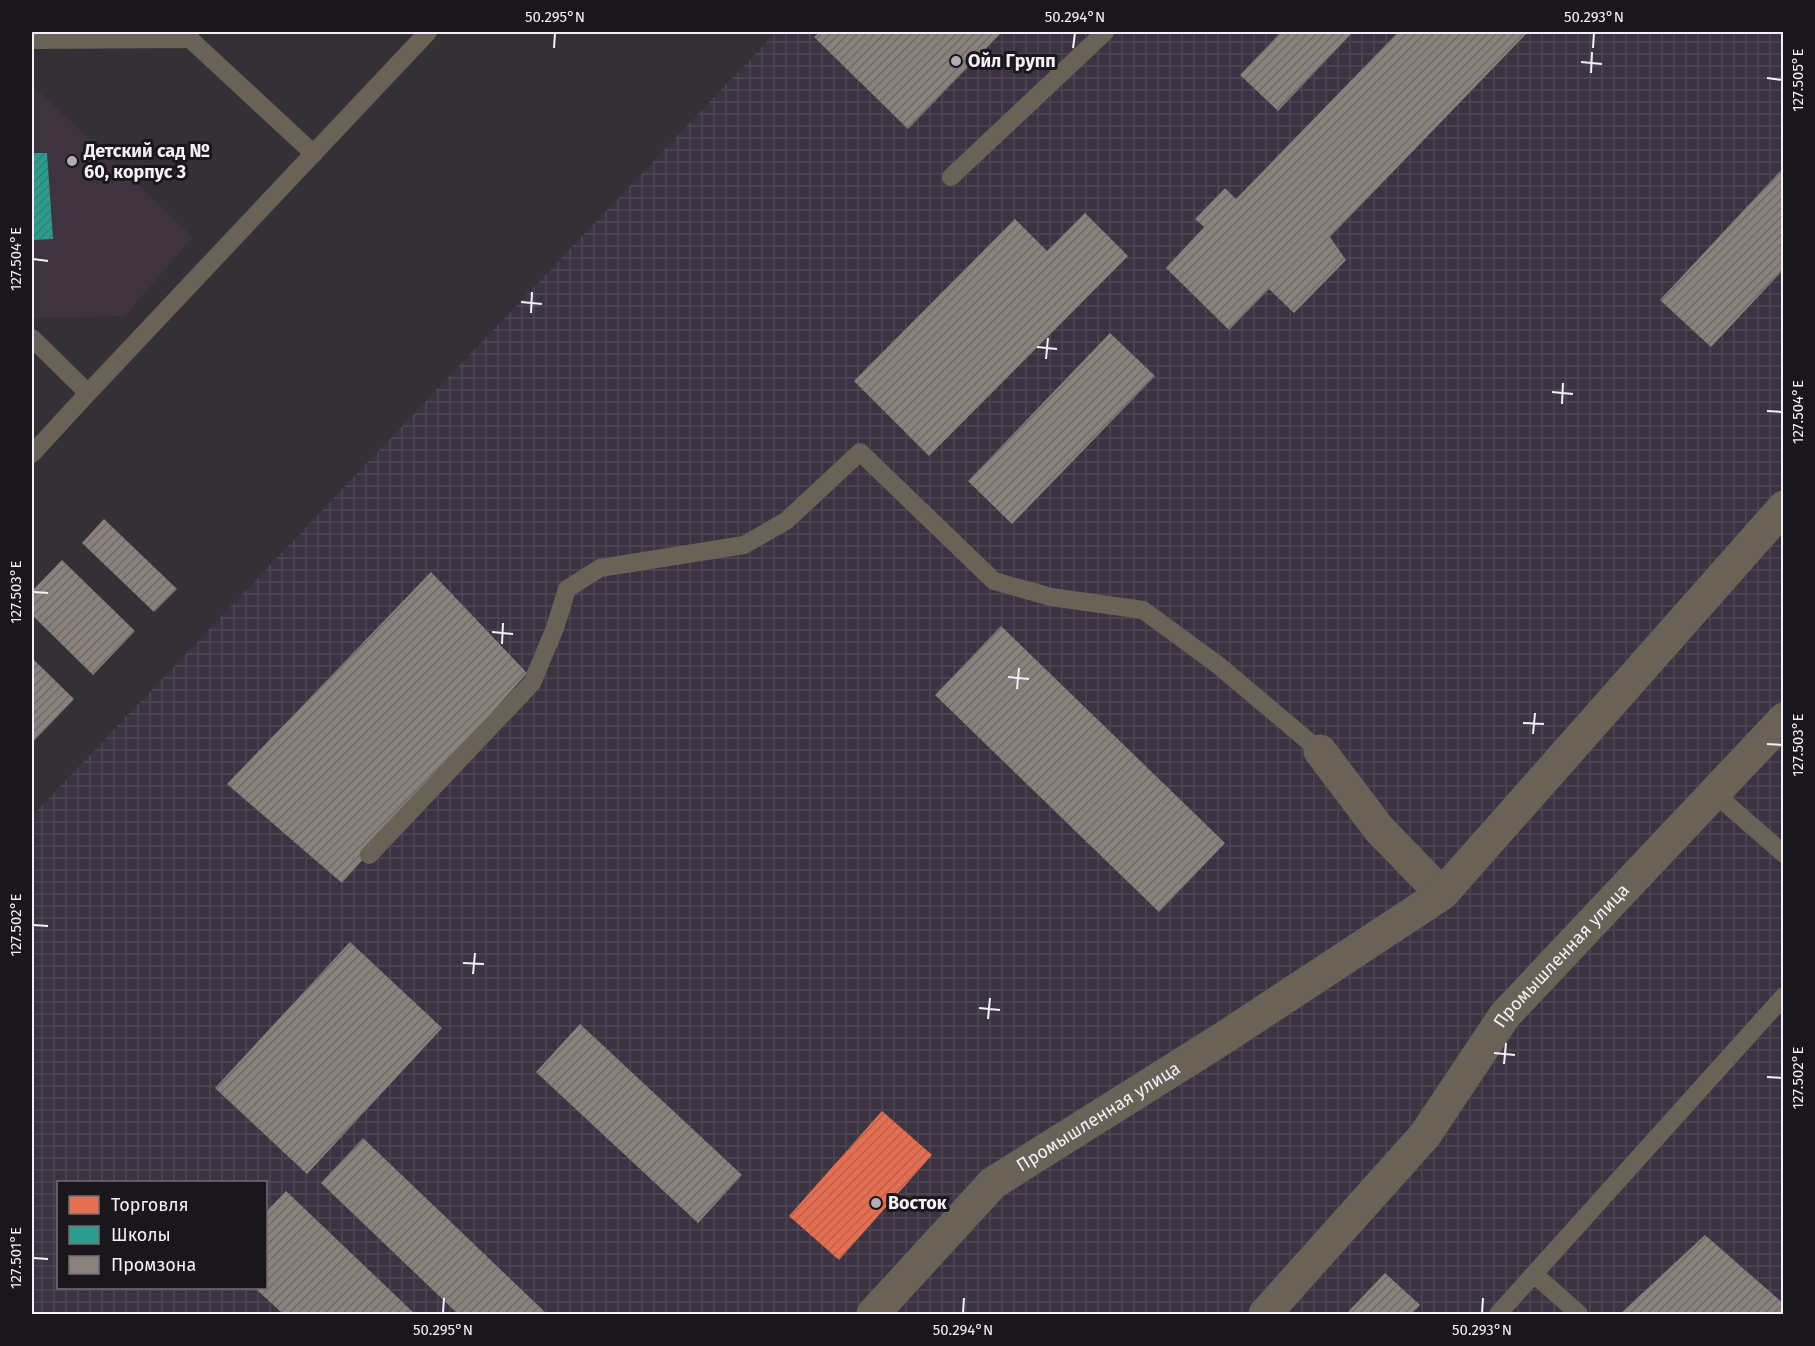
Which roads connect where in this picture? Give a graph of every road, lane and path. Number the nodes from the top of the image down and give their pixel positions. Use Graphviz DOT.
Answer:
graph roads {
  1 [pos="428,32"];
  2 [pos="1105,32"];
  3 [pos="190,35"];
  4 [pos="32,40"];
  5 [pos="314,153"];
  6 [pos="951,177"];
  7 [pos="32,338"];
  8 [pos="88,393"];
  9 [pos="32,454"];
  10 [pos="1784,507"];
  11 [pos="1784,719"];
  12 [pos="1320,751"];
  13 [pos="1714,793"];
  14 [pos="1784,854"];
  15 [pos="369,855"];
  16 [pos="1442,894"];
  17 [pos="1784,996"];
  18 [pos="1534,1274"];
  19 [pos="873,1314"];
  20 [pos="1264,1314"];
  21 [pos="1498,1314"];
  22 [pos="1579,1314"];
  1 -- 5 [label="lane"];
  2 -- 6 [label="lane"];
  3 -- 4 [label="lane"];
  3 -- 5 [label="lane"];
  5 -- 8 [label="lane"];
  7 -- 8 [label="lane"];
  8 -- 9 [label="lane"];
  10 -- 16 [label="street, Промышленная улица"];
  11 -- 13 [label="street, Промышленная улица"];
  12 -- 15 [label="lane"];
  12 -- 16 [label="street"];
  13 -- 14 [label="lane"];
  13 -- 20 [label="street, Промышленная улица"];
  16 -- 19 [label="street, Промышленная улица"];
  17 -- 18 [label="lane"];
  18 -- 21 [label="lane"];
  18 -- 22 [label="lane"];
}
